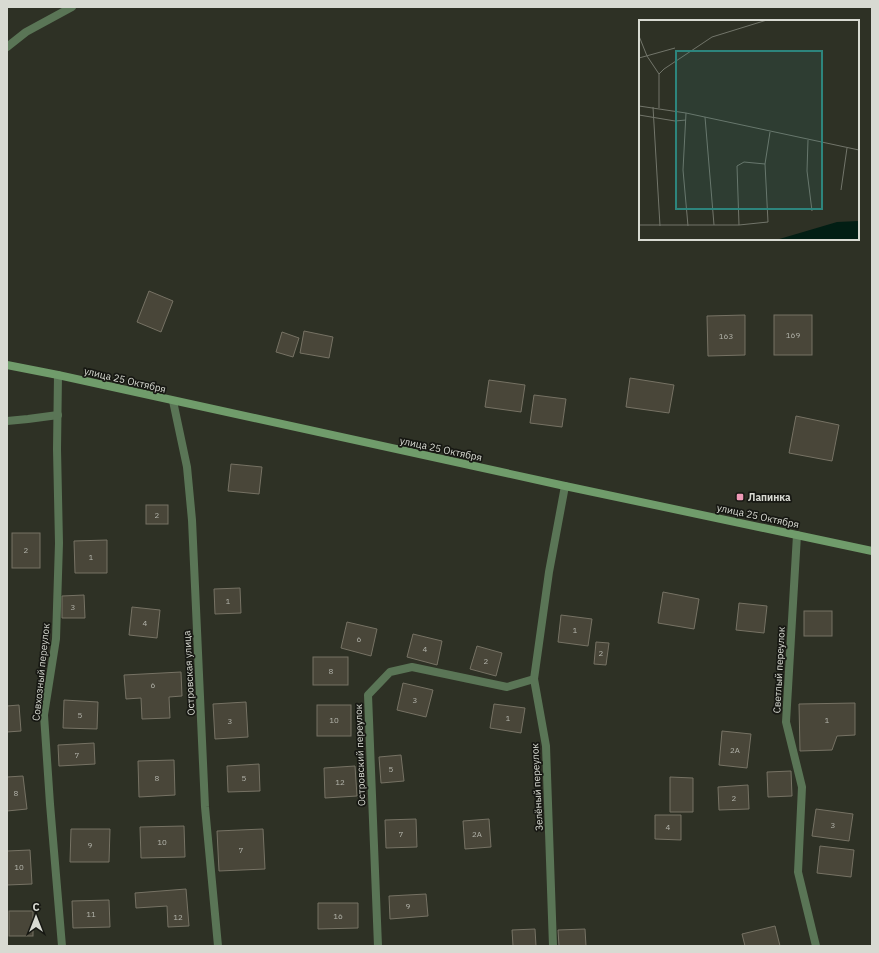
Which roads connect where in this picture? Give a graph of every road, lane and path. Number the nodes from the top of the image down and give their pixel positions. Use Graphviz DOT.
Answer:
graph roads {
  1 [pos="72,7"];
  2 [pos="7,47"];
  3 [pos="7,365"];
  4 [pos="58,375"];
  5 [pos="172,400"];
  6 [pos="58,415"];
  7 [pos="7,421"];
  8 [pos="565,486"];
  9 [pos="797,535"];
  10 [pos="872,551"];
  11 [pos="534,679"];
  12 [pos="62,946"];
  13 [pos="218,946"];
  14 [pos="378,946"];
  15 [pos="553,946"];
  16 [pos="816,946"];
  1 -- 2 [label="street"];
  3 -- 4 [label="main road, улица 25 Октября"];
  4 -- 5 [label="main road, улица 25 Октября"];
  4 -- 6 [label="street, Совхозный переулок"];
  5 -- 8 [label="main road, улица 25 Октября"];
  5 -- 13 [label="street, Островская улица"];
  6 -- 7 [label="street"];
  6 -- 12 [label="street, Совхозный переулок"];
  8 -- 9 [label="main road, улица 25 Октября"];
  8 -- 11 [label="street, Зелёный переулок"];
  9 -- 10 [label="main road, улица 25 Октября"];
  9 -- 16 [label="street, Светлый переулок"];
  11 -- 14 [label="street, Островский переулок"];
  11 -- 15 [label="street, Зелёный переулок"];
}
